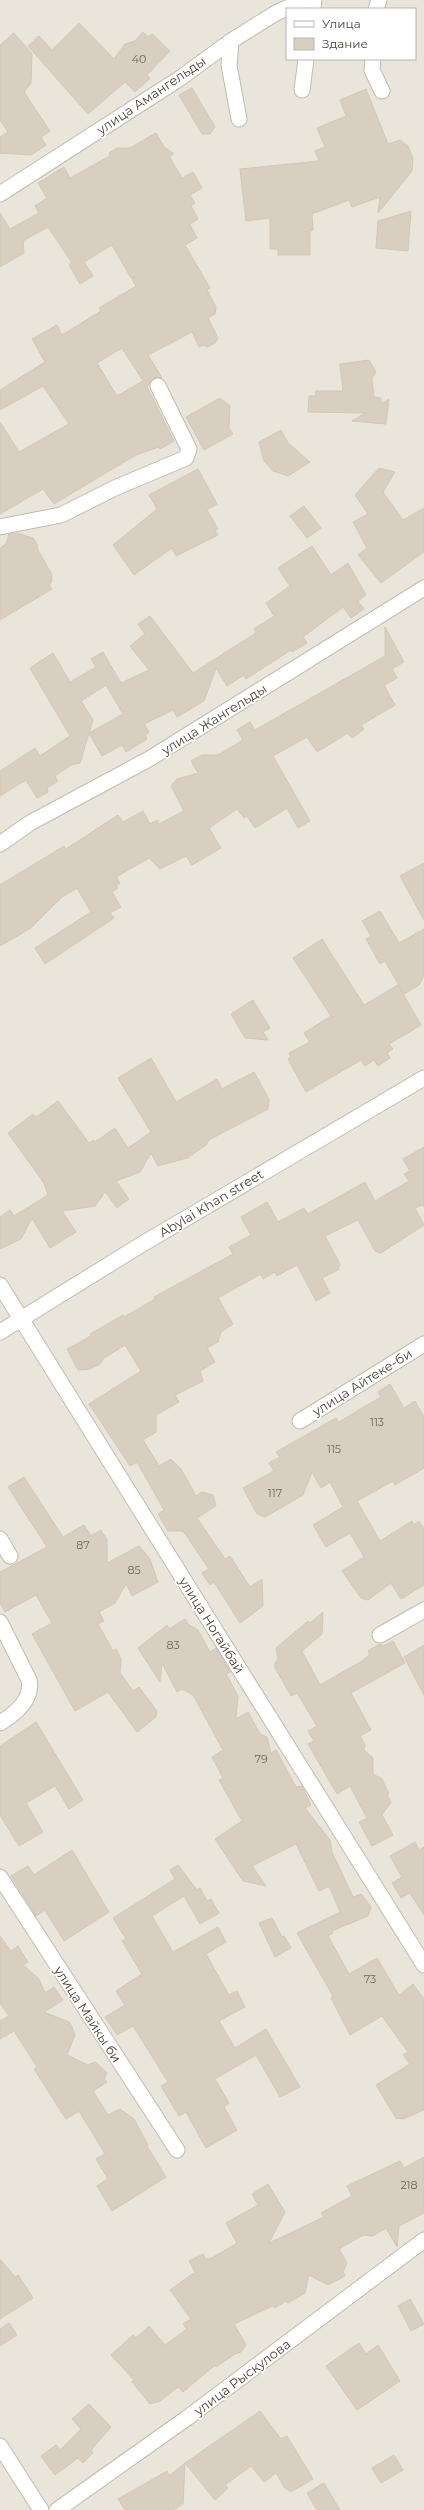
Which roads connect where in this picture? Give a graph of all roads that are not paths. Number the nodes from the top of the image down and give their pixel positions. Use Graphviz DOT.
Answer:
graph roads {
  1 [pos="304,0"];
  2 [pos="288,8"];
  3 [pos="286,9"];
  4 [pos="231,41"];
  5 [pos="306,60"];
  6 [pos="373,60"];
  7 [pos="302,90"];
  8 [pos="382,91"];
  9 [pos="239,119"];
  10 [pos="0,194"];
  11 [pos="158,386"];
  12 [pos="0,527"];
  13 [pos="424,588"];
  14 [pos="0,844"];
  15 [pos="424,1078"];
  16 [pos="0,1285"];
  17 [pos="21,1318"];
  18 [pos="0,1332"];
  19 [pos="424,1344"];
  20 [pos="300,1421"];
  21 [pos="0,1539"];
  22 [pos="10,1556"];
  23 [pos="424,1610"];
  24 [pos="0,1622"];
  25 [pos="380,1635"];
  26 [pos="0,1723"];
  27 [pos="0,1877"];
  28 [pos="424,1965"];
  29 [pos="177,2150"];
  30 [pos="424,2240"];
  31 [pos="0,2446"];
  32 [pos="41,2510"];
  33 [pos="57,2510"];
  1 -- 2 [label="street, улица Амангельды"];
  3 -- 4 [label="street, улица Амангельды"];
  4 -- 9 [label="street"];
  4 -- 10 [label="street, улица Амангельды"];
  5 -- 7 [label="street"];
  6 -- 8 [label="street"];
  11 -- 12 [label="street"];
  13 -- 14 [label="street, улица Жангельды"];
  15 -- 17 [label="street, Abylai Khan street"];
  16 -- 17 [label="street, улица Ногайбай"];
  17 -- 18 [label="street, Abylai Khan street"];
  17 -- 28 [label="street, улица Ногайбай"];
  19 -- 20 [label="street, улица Айтеке-би"];
  21 -- 22 [label="street"];
  23 -- 25 [label="street"];
  24 -- 26 [label="street"];
  27 -- 29 [label="street, улица Майкы би"];
  30 -- 33 [label="street, улица Рыскулова"];
  31 -- 32 [label="street"];
}
